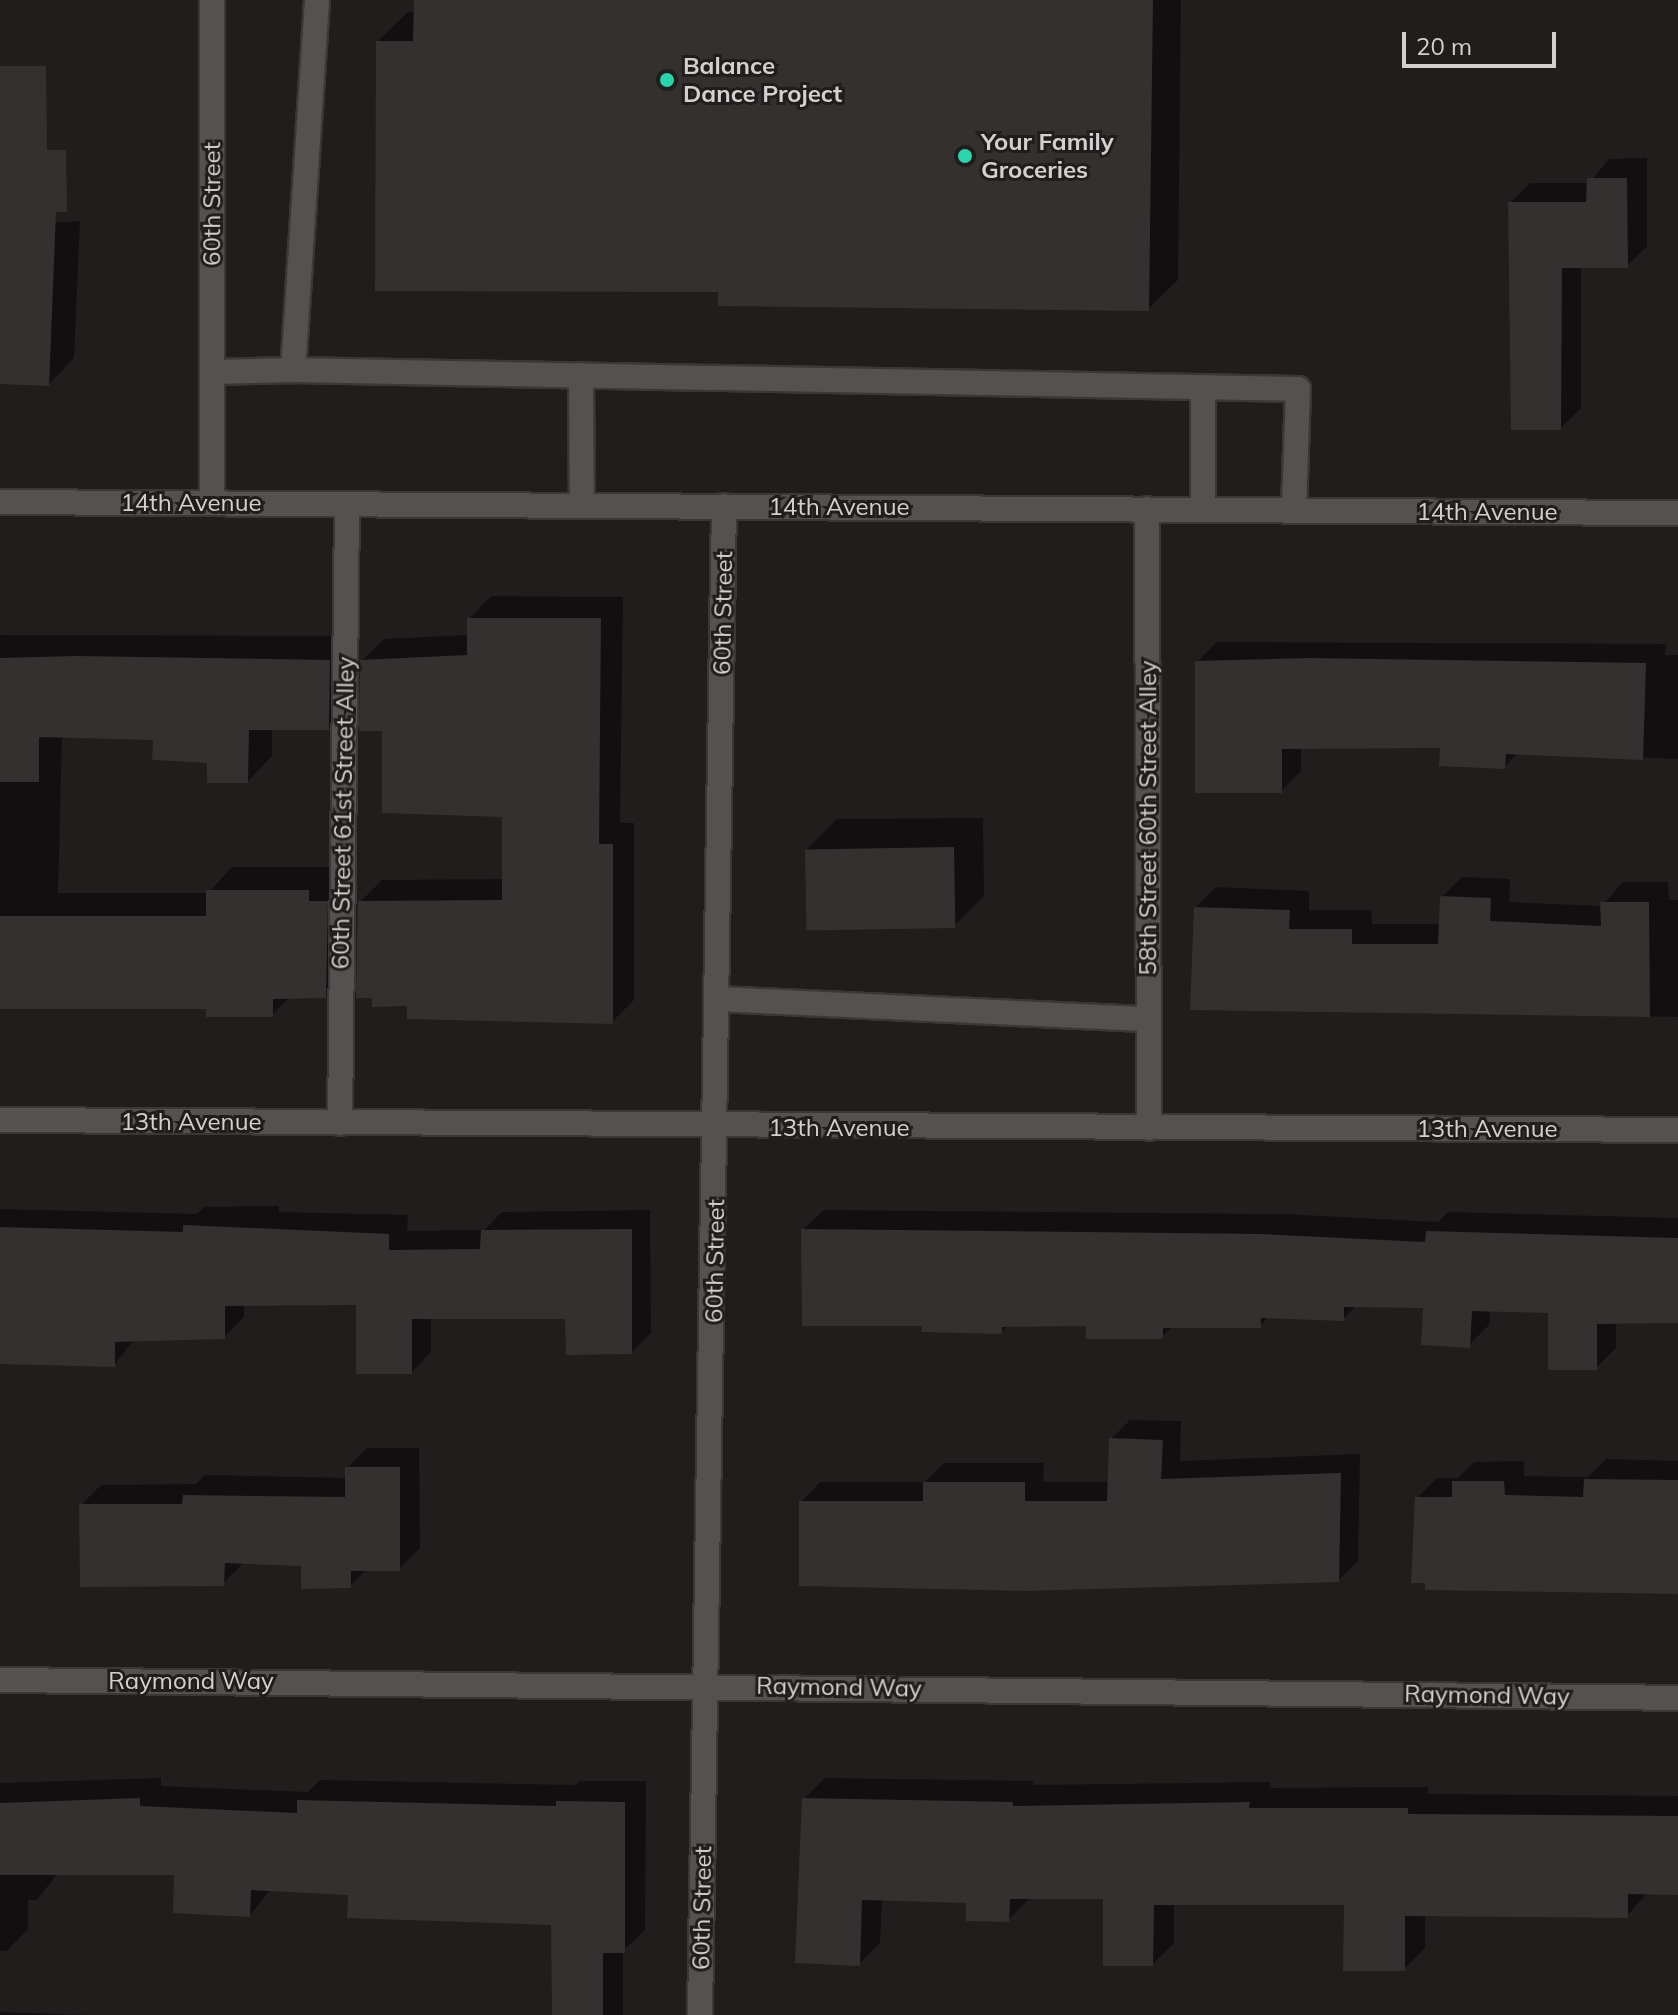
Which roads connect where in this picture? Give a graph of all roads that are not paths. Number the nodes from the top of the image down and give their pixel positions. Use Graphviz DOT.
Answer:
graph roads {
  1 [pos="212,0"];
  2 [pos="317,0"];
  3 [pos="293,370"];
  4 [pos="212,372"];
  5 [pos="581,375"];
  6 [pos="1203,387"];
  7 [pos="0,502"];
  8 [pos="212,503"];
  9 [pos="347,504"];
  10 [pos="582,505"];
  11 [pos="724,506"];
  12 [pos="1147,509"];
  13 [pos="1203,510"];
  14 [pos="1294,511"];
  15 [pos="1678,513"];
  16 [pos="719,999"];
  17 [pos="1148,1019"];
  18 [pos="0,1120"];
  19 [pos="340,1123"];
  20 [pos="718,1128"];
  21 [pos="1149,1128"];
  22 [pos="1678,1130"];
  23 [pos="0,1680"];
  24 [pos="706,1685"];
  25 [pos="1678,1698"];
  26 [pos="700,2015"];
  1 -- 4 [label="street, 60th Street"];
  2 -- 3 [label="street"];
  3 -- 4 [label="street"];
  3 -- 5 [label="street"];
  4 -- 8 [label="street, 60th Street"];
  5 -- 6 [label="street"];
  5 -- 10 [label="street"];
  6 -- 13 [label="street"];
  6 -- 14 [label="street"];
  7 -- 8 [label="street, 14th Avenue"];
  8 -- 9 [label="street, 14th Avenue"];
  9 -- 10 [label="street, 14th Avenue"];
  9 -- 19 [label="street, 60th Street 61st Street Alley"];
  10 -- 11 [label="street, 14th Avenue"];
  11 -- 12 [label="street, 14th Avenue"];
  11 -- 16 [label="street, 60th Street"];
  12 -- 13 [label="street, 14th Avenue"];
  12 -- 17 [label="street, 58th Street 60th Street Alley"];
  13 -- 14 [label="street, 14th Avenue"];
  14 -- 15 [label="street, 14th Avenue"];
  16 -- 17 [label="street"];
  16 -- 20 [label="street, 60th Street"];
  17 -- 21 [label="street, 58th Street 60th Street Alley"];
  18 -- 19 [label="street, 13th Avenue"];
  19 -- 20 [label="street, 13th Avenue"];
  20 -- 21 [label="street, 13th Avenue"];
  20 -- 24 [label="street, 60th Street"];
  21 -- 22 [label="street, 13th Avenue"];
  23 -- 24 [label="street, Raymond Way"];
  24 -- 25 [label="street, Raymond Way"];
  24 -- 26 [label="street, 60th Street"];
}
